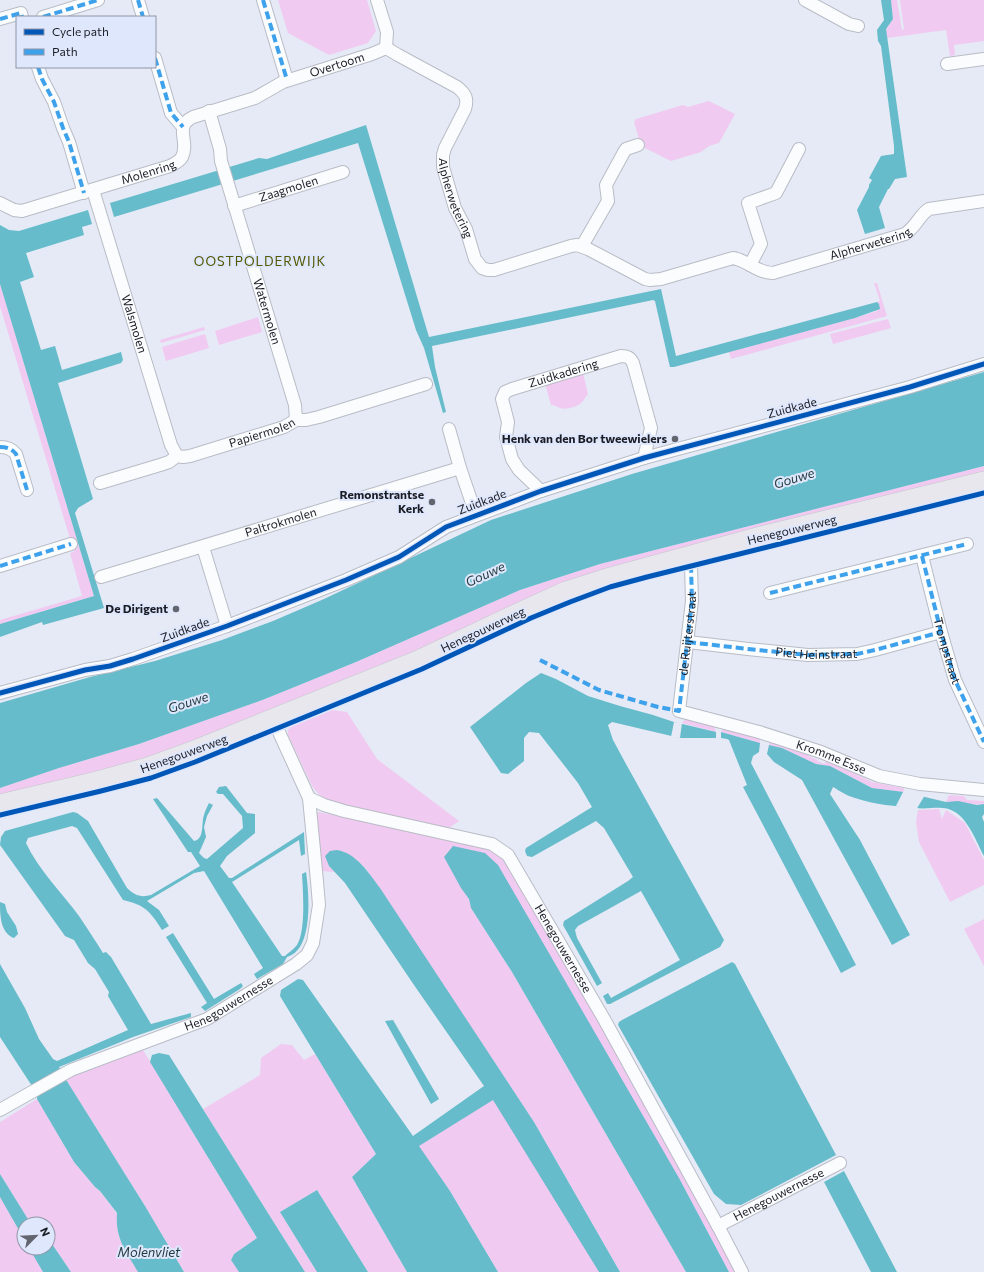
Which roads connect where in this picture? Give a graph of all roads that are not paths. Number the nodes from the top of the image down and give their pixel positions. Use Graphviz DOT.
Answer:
graph roads {
  1 [pos="98,0"];
  2 [pos="138,0"];
  3 [pos="263,0"];
  4 [pos="377,0"];
  5 [pos="805,0"];
  6 [pos="22,16"];
  7 [pos="46,16"];
  8 [pos="143,16"];
  9 [pos="0,19"];
  10 [pos="858,26"];
  11 [pos="386,48"];
  12 [pos="984,59"];
  13 [pos="156,61"];
  14 [pos="946,64"];
  15 [pos="38,68"];
  16 [pos="287,80"];
  17 [pos="209,111"];
  18 [pos="183,127"];
  19 [pos="638,146"];
  20 [pos="799,149"];
  21 [pos="343,172"];
  22 [pos="88,192"];
  23 [pos="984,201"];
  24 [pos="0,203"];
  25 [pos="234,206"];
  26 [pos="582,246"];
  27 [pos="750,265"];
  28 [pos="984,364"];
  29 [pos="426,384"];
  30 [pos="296,420"];
  31 [pos="449,429"];
  32 [pos="0,448"];
  33 [pos="177,456"];
  34 [pos="644,458"];
  35 [pos="460,468"];
  36 [pos="984,481"];
  37 [pos="100,483"];
  38 [pos="27,490"];
  39 [pos="541,491"];
  40 [pos="476,515"];
  41 [pos="71,544"];
  42 [pos="967,544"];
  43 [pos="203,547"];
  44 [pos="689,555"];
  45 [pos="922,556"];
  46 [pos="0,566"];
  47 [pos="101,577"];
  48 [pos="770,593"];
  49 [pos="227,626"];
  50 [pos="941,632"];
  51 [pos="688,642"];
  52 [pos="0,693"];
  53 [pos="679,711"];
  54 [pos="273,719"];
  55 [pos="984,742"];
  56 [pos="984,790"];
  57 [pos="309,798"];
  58 [pos="0,804"];
  59 [pos="0,1110"];
  60 [pos="840,1163"];
  61 [pos="718,1226"];
  62 [pos="742,1272"];
  1 -- 7 [label="street"];
  2 -- 8 [label="street"];
  3 -- 16 [label="street"];
  4 -- 11 [label="street"];
  5 -- 10 [label="street"];
  6 -- 9 [label="street"];
  11 -- 16 [label="street, Overtoom"];
  11 -- 26 [label="street, Alpherwetering"];
  12 -- 14 [label="street"];
  13 -- 18 [label="street"];
  15 -- 22 [label="street"];
  16 -- 17 [label="street, Overtoom"];
  17 -- 18 [label="street"];
  17 -- 25 [label="street, Watermolen"];
  18 -- 22 [label="street, Molenring"];
  19 -- 26 [label="street"];
  20 -- 27 [label="street"];
  21 -- 25 [label="street, Zaagmolen"];
  22 -- 24 [label="street, Molenring"];
  22 -- 33 [label="street, Walsmolen"];
  23 -- 27 [label="street, Alpherwetering"];
  25 -- 30 [label="street, Watermolen"];
  26 -- 27 [label="street, Alpherwetering"];
  28 -- 34 [label="street, Zuidkade"];
  29 -- 30 [label="street, Papiermolen"];
  30 -- 33 [label="street, Papiermolen"];
  31 -- 35 [label="street"];
  32 -- 38 [label="street"];
  33 -- 37 [label="street, Papiermolen"];
  34 -- 39 [label="street, Zuidkade"];
  34 -- 39 [label="street, Zuidkadering"];
  35 -- 40 [label="street"];
  35 -- 43 [label="street, Paltrokmolen"];
  36 -- 44 [label="main road, Henegouwerweg"];
  39 -- 40 [label="street, Zuidkade"];
  40 -- 49 [label="street, Zuidkade"];
  41 -- 46 [label="street"];
  42 -- 45 [label="street"];
  43 -- 47 [label="street, Paltrokmolen"];
  43 -- 49 [label="street"];
  44 -- 51 [label="street, de Ruijterstraat"];
  44 -- 54 [label="main road, Henegouwerweg"];
  45 -- 48 [label="street"];
  45 -- 50 [label="street, Trompstraat"];
  49 -- 52 [label="street, Zuidkade"];
  50 -- 51 [label="street, Piet Heinstraat"];
  50 -- 55 [label="street, Trompstraat"];
  51 -- 53 [label="street, de Ruijterstraat"];
  53 -- 56 [label="street, Kromme Esse"];
  54 -- 57 [label="street, Henegouwernesse"];
  54 -- 58 [label="main road, Henegouwerweg"];
  57 -- 59 [label="street, Henegouwernesse"];
  57 -- 61 [label="street, Henegouwernesse"];
  60 -- 61 [label="street, Henegouwernesse"];
  61 -- 62 [label="street, Henegouwernesse"];
}
